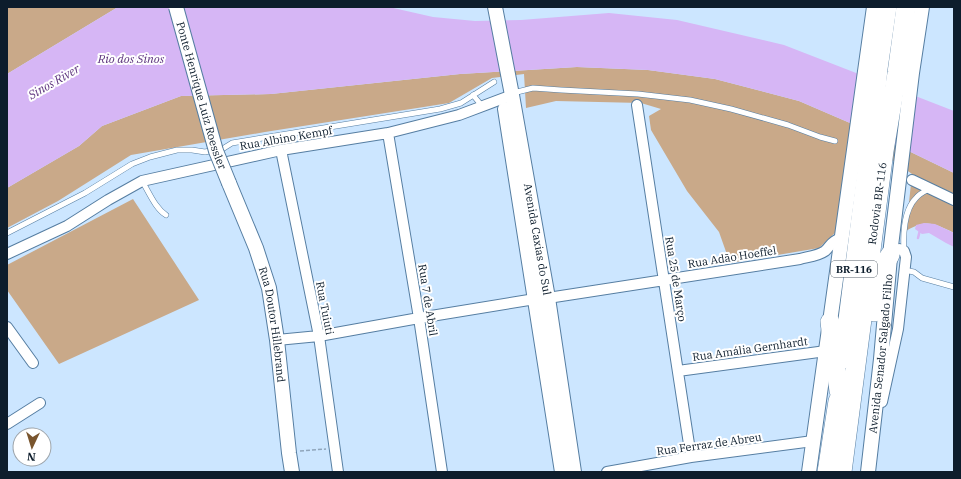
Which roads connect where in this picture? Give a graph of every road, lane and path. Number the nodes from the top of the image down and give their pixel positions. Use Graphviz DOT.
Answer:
graph roads {
  1 [pos="176,7"];
  2 [pos="874,7"];
  3 [pos="887,7"];
  4 [pos="906,7"];
  5 [pos="922,7"];
  6 [pos="494,12"];
  7 [pos="873,63"];
  8 [pos="905,73"];
  9 [pos="501,77"];
  10 [pos="638,94"];
  11 [pos="473,95"];
  12 [pos="508,96"];
  13 [pos="637,105"];
  14 [pos="482,106"];
  15 [pos="388,133"];
  16 [pos="835,141"];
  17 [pos="877,149"];
  18 [pos="281,150"];
  19 [pos="912,180"];
  20 [pos="142,181"];
  21 [pos="229,183"];
  22 [pos="929,189"];
  23 [pos="954,200"];
  24 [pos="166,215"];
  25 [pos="7,233"];
  26 [pos="839,239"];
  27 [pos="898,252"];
  28 [pos="7,254"];
  29 [pos="904,270"];
  30 [pos="664,280"];
  31 [pos="954,287"];
  32 [pos="541,299"];
  33 [pos="419,318"];
  34 [pos="830,322"];
  35 [pos="7,327"];
  36 [pos="319,336"];
  37 [pos="277,340"];
  38 [pos="826,351"];
  39 [pos="33,363"];
  40 [pos="678,372"];
  41 [pos="846,392"];
  42 [pos="40,403"];
  43 [pos="875,412"];
  44 [pos="7,424"];
  45 [pos="813,442"];
  46 [pos="334,448"];
  47 [pos="289,453"];
  48 [pos="691,457"];
  49 [pos="292,472"];
  50 [pos="338,472"];
  51 [pos="442,472"];
  52 [pos="562,472"];
  53 [pos="574,472"];
  54 [pos="608,472"];
  55 [pos="809,472"];
  56 [pos="827,472"];
  57 [pos="842,472"];
  58 [pos="868,472"];
  1 -- 21 [label="street, Ponte Henrique Luiz Roessler, bridge"];
  2 -- 7 [label="street"];
  3 -- 7 [label="highway, Rodovia BR-116 / BR-116"];
  4 -- 8 [label="highway, Rodovia BR-116 / BR-116"];
  5 -- 8 [label="street, Avenida Senador Salgado Filho"];
  6 -- 9 [label="street, Avenida Caxias do Sul"];
  7 -- 17 [label="highway, Rodovia BR-116 / BR-116"];
  7 -- 34 [label="street"];
  8 -- 17 [label="highway, Rodovia BR-116 / BR-116"];
  8 -- 27 [label="street, Avenida Senador Salgado Filho"];
  9 -- 11 [label="lane"];
  9 -- 12 [label="street, Avenida Caxias do Sul"];
  10 -- 12 [label="lane"];
  10 -- 13 [label="lane"];
  10 -- 16 [label="lane"];
  11 -- 14 [label="lane"];
  11 -- 25 [label="lane"];
  12 -- 14 [label="street, Rua Albino Kempf"];
  12 -- 32 [label="street, Avenida Caxias do Sul"];
  13 -- 30 [label="street, Rua 25 de Março"];
  14 -- 15 [label="street, Rua Albino Kempf"];
  15 -- 18 [label="street, Rua Albino Kempf"];
  15 -- 33 [label="street, Rua 7 de Abril"];
  17 -- 41 [label="highway, Rodovia BR-116 / BR-116"];
  18 -- 20 [label="street, Rua Albino Kempf"];
  18 -- 36 [label="street, Rua Tuiuti"];
  19 -- 22 [label="street"];
  20 -- 24 [label="lane"];
  20 -- 28 [label="street, Rua Albino Kempf"];
  21 -- 37 [label="street, Rua Doutor Hillebrand"];
  22 -- 23 [label="street"];
  22 -- 27 [label="lane"];
  26 -- 30 [label="street, Rua Adão Hoeffel"];
  27 -- 29 [label="street"];
  27 -- 41 [label="highway"];
  27 -- 43 [label="street, Avenida Senador Salgado Filho"];
  29 -- 31 [label="lane"];
  29 -- 43 [label="street"];
  30 -- 32 [label="street, Rua Adão Hoeffel"];
  30 -- 40 [label="street, Rua 25 de Março"];
  32 -- 33 [label="street, Rua Adão Hoeffel"];
  32 -- 52 [label="street, Avenida Caxias do Sul"];
  32 -- 53 [label="street, Avenida Caxias do Sul"];
  33 -- 36 [label="street, Rua Adão Hoeffel"];
  33 -- 51 [label="street, Rua 7 de Abril"];
  34 -- 38 [label="street"];
  34 -- 41 [label="highway"];
  35 -- 39 [label="street"];
  36 -- 37 [label="street, Rua Adão Hoeffel"];
  36 -- 46 [label="street, Rua Tuiuti"];
  37 -- 47 [label="street, Rua Doutor Hillebrand"];
  38 -- 40 [label="street, Rua Amália Gernhardt"];
  38 -- 45 [label="street"];
  40 -- 48 [label="street, Rua 25 de Março"];
  41 -- 56 [label="highway, Rodovia BR-116 / BR-116"];
  41 -- 57 [label="highway, Rodovia BR-116 / BR-116"];
  42 -- 44 [label="street"];
  43 -- 58 [label="street, Avenida Senador Salgado Filho"];
  45 -- 48 [label="street, Rua Ferraz de Abreu"];
  45 -- 55 [label="street"];
  46 -- 47 [label="path"];
  46 -- 50 [label="street, Rua Tuiuti"];
  47 -- 49 [label="street, Rua Doutor Hillebrand"];
  48 -- 54 [label="street, Rua Ferraz de Abreu"];
}
